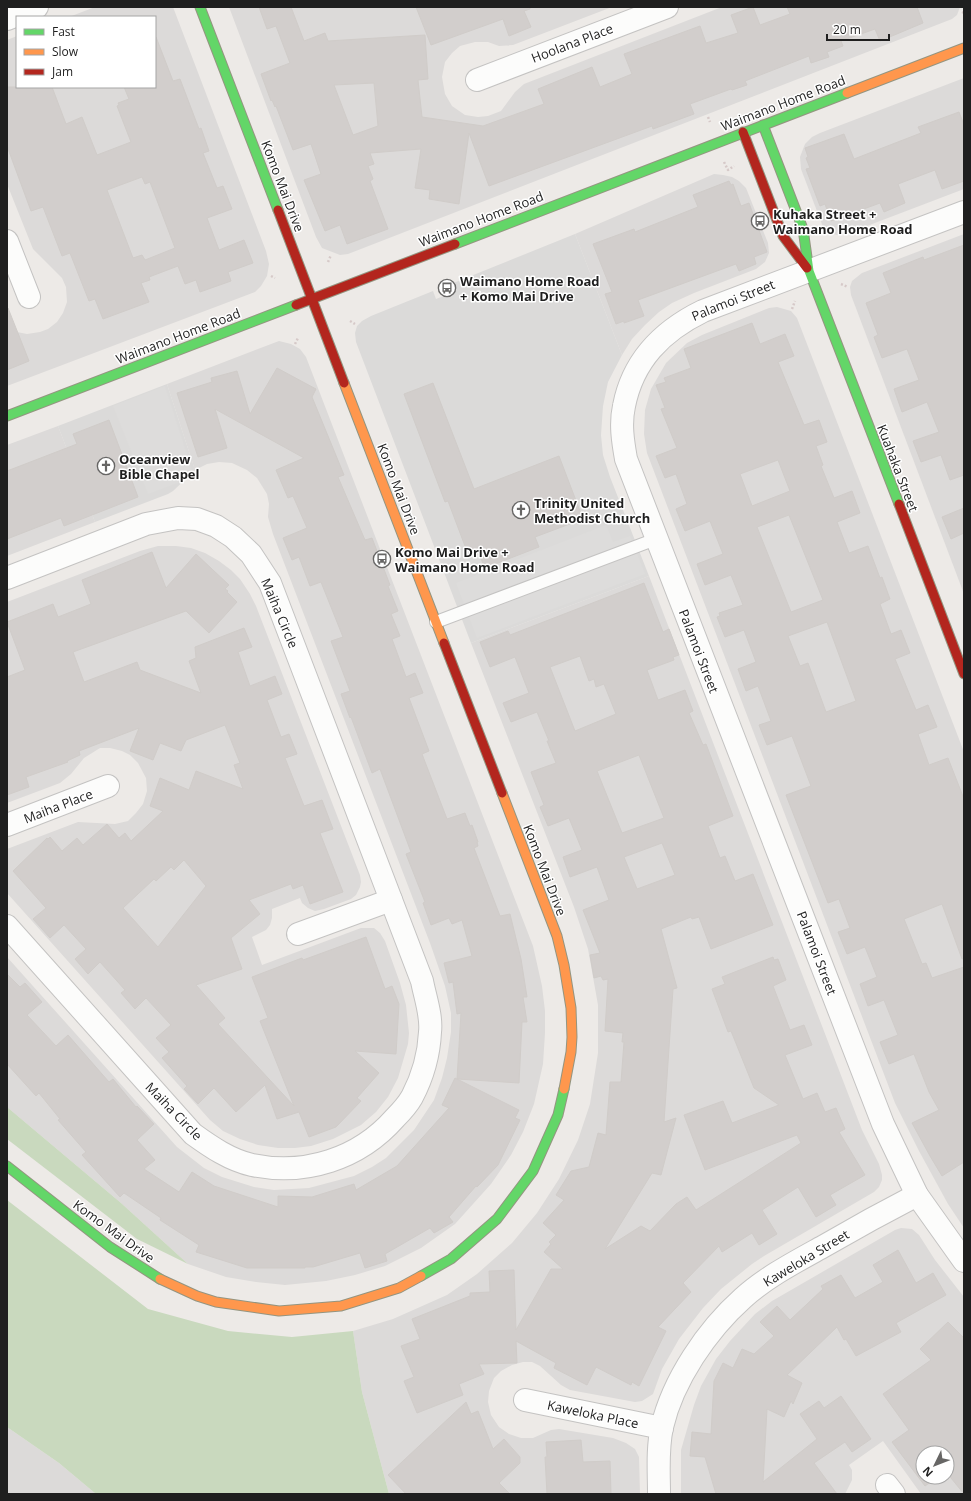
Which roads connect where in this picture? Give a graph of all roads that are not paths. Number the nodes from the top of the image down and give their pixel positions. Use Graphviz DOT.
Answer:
graph roads {
  1 [pos="38,7"];
  2 [pos="200,7"];
  3 [pos="667,7"];
  4 [pos="7,19"];
  5 [pos="964,48"];
  6 [pos="477,80"];
  7 [pos="763,125"];
  8 [pos="743,132"];
  9 [pos="964,212"];
  10 [pos="7,241"];
  11 [pos="809,271"];
  12 [pos="29,297"];
  13 [pos="312,298"];
  14 [pos="7,416"];
  15 [pos="656,539"];
  16 [pos="7,578"];
  17 [pos="436,622"];
  18 [pos="964,674"];
  19 [pos="108,786"];
  20 [pos="7,826"];
  21 [pos="391,900"];
  22 [pos="7,926"];
  23 [pos="298,934"];
  24 [pos="7,1166"];
  25 [pos="917,1195"];
  26 [pos="964,1262"];
  27 [pos="525,1400"];
  28 [pos="662,1428"];
  29 [pos="659,1494"];
  1 -- 4 [label="street"];
  2 -- 13 [label="main road, Komo Mai Drive"];
  3 -- 6 [label="street, Hoolana Place"];
  5 -- 7 [label="main road, Waimano Home Road"];
  7 -- 8 [label="main road, Waimano Home Road"];
  7 -- 11 [label="main road, Kuahaka Street"];
  8 -- 11 [label="main road, Kuahaka Street"];
  8 -- 13 [label="main road, Waimano Home Road"];
  9 -- 11 [label="street, Palamoi Street"];
  10 -- 12 [label="street"];
  11 -- 15 [label="street, Palamoi Street"];
  11 -- 18 [label="main road, Kuahaka Street"];
  13 -- 14 [label="main road, Waimano Home Road"];
  13 -- 17 [label="main road, Komo Mai Drive"];
  15 -- 17 [label="lane"];
  15 -- 25 [label="street, Palamoi Street"];
  16 -- 21 [label="street, Maiha Circle"];
  17 -- 24 [label="main road, Komo Mai Drive"];
  19 -- 20 [label="street, Maiha Place"];
  21 -- 22 [label="street, Maiha Circle"];
  21 -- 23 [label="street"];
  25 -- 26 [label="street, Palamoi Street"];
  25 -- 28 [label="street, Kaweloka Street"];
  27 -- 28 [label="street, Kaweloka Place"];
  28 -- 29 [label="street, Kaweloka Street"];
}
